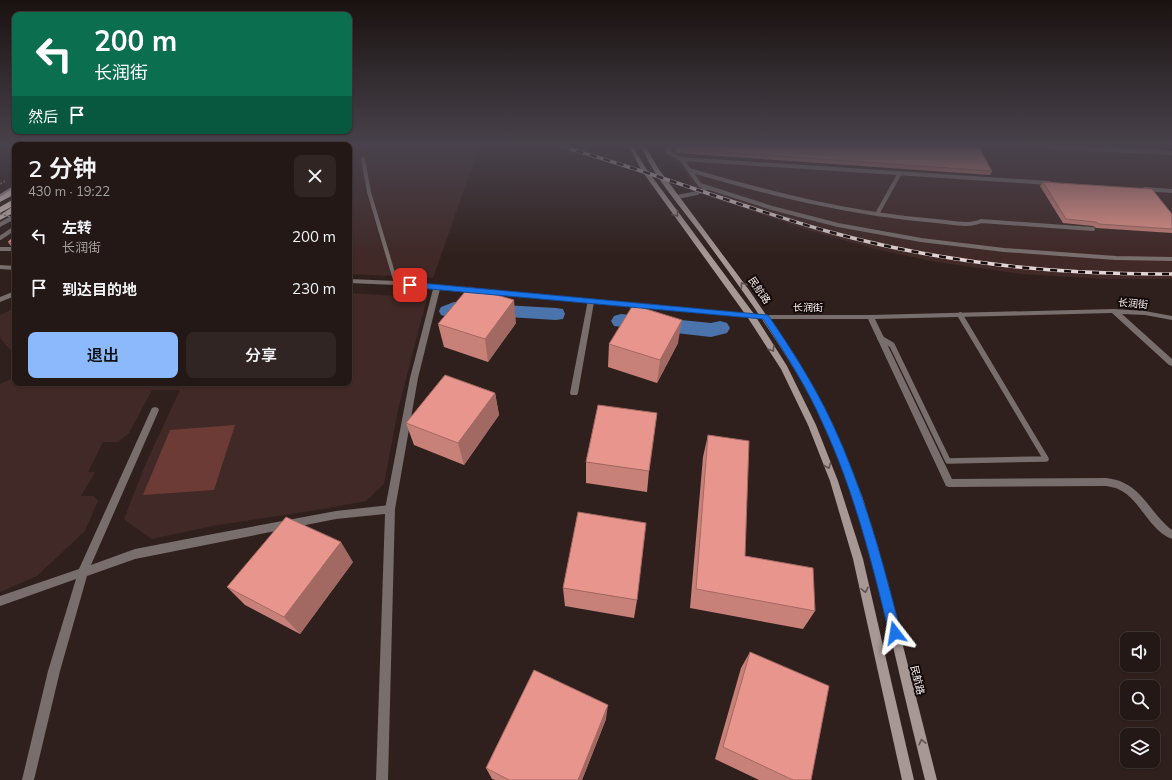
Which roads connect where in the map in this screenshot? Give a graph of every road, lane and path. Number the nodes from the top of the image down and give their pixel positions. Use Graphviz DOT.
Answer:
graph roads {
  1 [pos="368,183"];
  2 [pos="654,183"];
  3 [pos="667,183"];
  4 [pos="699,183"];
  5 [pos="739,183"];
  6 [pos="894,183"];
  7 [pos="707,188"];
  8 [pos="12,189"];
  9 [pos="1141,189"];
  10 [pos="1172,191"];
  11 [pos="12,193"];
  12 [pos="0,196"];
  13 [pos="677,197"];
  14 [pos="0,200"];
  15 [pos="12,205"];
  16 [pos="0,214"];
  17 [pos="877,214"];
  18 [pos="12,216"];
  19 [pos="12,219"];
  20 [pos="0,225"];
  21 [pos="1093,229"];
  22 [pos="12,230"];
  23 [pos="0,238"];
  24 [pos="0,249"];
  25 [pos="12,249"];
  26 [pos="1172,259"];
  27 [pos="0,267"];
  28 [pos="12,268"];
  29 [pos="352,281"];
  30 [pos="396,283"];
  31 [pos="437,288"];
  32 [pos="12,294"];
  33 [pos="0,300"];
  34 [pos="590,302"];
  35 [pos="1114,311"];
  36 [pos="960,315"];
  37 [pos="751,316"];
  38 [pos="765,317"];
  39 [pos="870,317"];
  40 [pos="1172,318"];
  41 [pos="880,338"];
  42 [pos="1172,363"];
  43 [pos="574,392"];
  44 [pos="155,410"];
  45 [pos="390,509"];
  46 [pos="1172,535"];
  47 [pos="83,571"];
  48 [pos="0,601"];
  49 [pos="28,780"];
  50 [pos="382,780"];
  51 [pos="908,780"];
  52 [pos="931,780"];
  1 -- 30 [label="lane"];
  2 -- 37 [label="main road, one-way"];
  3 -- 13 [label="main road, 民航路"];
  4 -- 7 [label="lane"];
  5 -- 17 [label="lane"];
  6 -- 17 [label="lane"];
  7 -- 13 [label="lane"];
  7 -- 26 [label="lane"];
  8 -- 12 [label="main road"];
  9 -- 10 [label="lane"];
  11 -- 14 [label="highway"];
  38 -- 13 [label="main road, 民航路, one-way"];
  15 -- 16 [label="highway"];
  16 -- 18 [label="path, bridge"];
  17 -- 21 [label="lane"];
  19 -- 20 [label="street"];
  22 -- 23 [label="lane"];
  24 -- 25 [label="lane"];
  27 -- 28 [label="street"];
  29 -- 30 [label="street, 长润街"];
  30 -- 31 [label="street, 长润街"];
  31 -- 34 [label="street, 长润街"];
  31 -- 45 [label="street"];
  32 -- 33 [label="street"];
  34 -- 37 [label="street, 长润街"];
  34 -- 43 [label="street"];
  35 -- 36 [label="street, 长润街"];
  35 -- 40 [label="street, 长润街"];
  35 -- 42 [label="street"];
  36 -- 39 [label="street, 长润街"];
  36 -- 41 [label="lane"];
  37 -- 38 [label="street, 长润街"];
  37 -- 51 [label="main road, one-way"];
  38 -- 39 [label="street, 长润街"];
  52 -- 38 [label="main road, 民航路, one-way"];
  39 -- 41 [label="street"];
  41 -- 46 [label="street"];
  44 -- 47 [label="street"];
  45 -- 47 [label="street"];
  45 -- 50 [label="street"];
  47 -- 48 [label="street"];
  47 -- 49 [label="street"];
}
